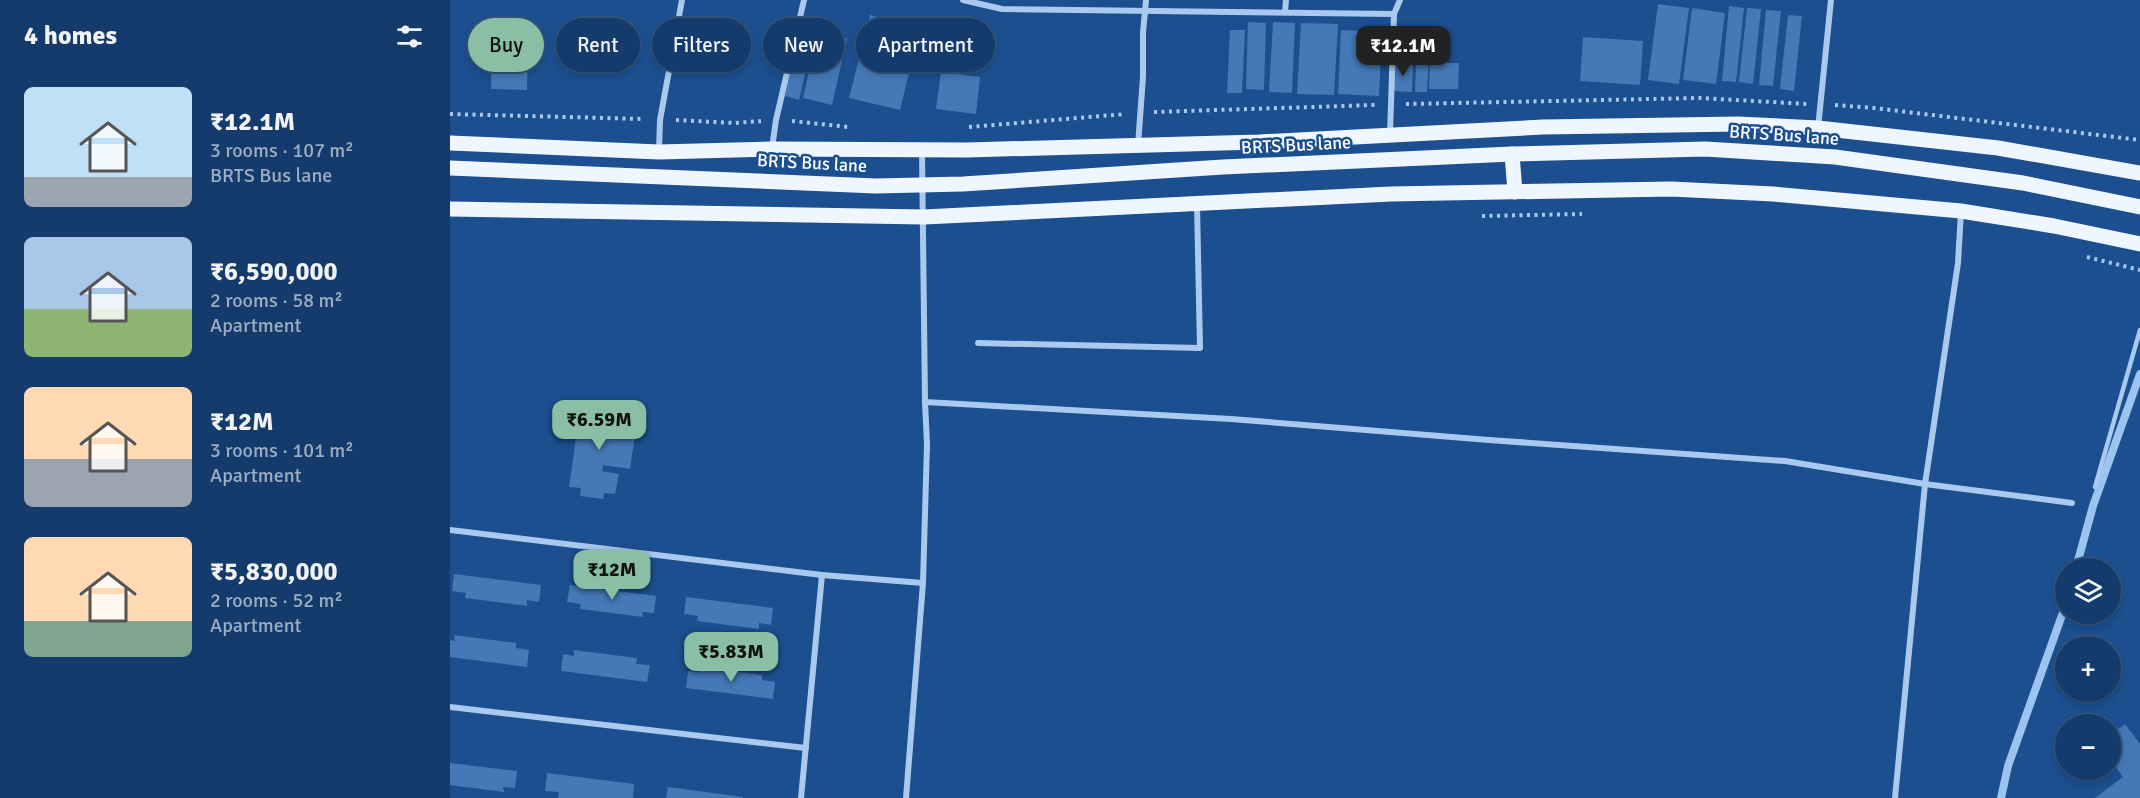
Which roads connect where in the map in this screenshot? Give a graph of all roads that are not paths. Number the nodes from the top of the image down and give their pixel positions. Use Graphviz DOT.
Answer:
graph roads {
  1 [pos="682,0"];
  2 [pos="804,0"];
  3 [pos="963,0"];
  4 [pos="1146,0"];
  5 [pos="1286,0"];
  6 [pos="1400,0"];
  7 [pos="1831,0"];
  8 [pos="1145,10"];
  9 [pos="1285,12"];
  10 [pos="1394,14"];
  11 [pos="1818,128"];
  12 [pos="1390,135"];
  13 [pos="450,142"];
  14 [pos="1138,145"];
  15 [pos="772,149"];
  16 [pos="922,150"];
  17 [pos="659,152"];
  18 [pos="1512,154"];
  19 [pos="450,168"];
  20 [pos="2140,173"];
  21 [pos="923,185"];
  22 [pos="1515,192"];
  23 [pos="1197,204"];
  24 [pos="2140,207"];
  25 [pos="450,209"];
  26 [pos="1961,211"];
  27 [pos="924,217"];
  28 [pos="2140,244"];
  29 [pos="2140,330"];
  30 [pos="978,343"];
  31 [pos="925,402"];
  32 [pos="1925,484"];
  33 [pos="2094,487"];
  34 [pos="2072,503"];
  35 [pos="450,530"];
  36 [pos="822,575"];
  37 [pos="923,583"];
  38 [pos="450,707"];
  39 [pos="806,748"];
  40 [pos="801,798"];
  41 [pos="906,798"];
  42 [pos="1895,798"];
  1 -- 17 [label="street"];
  2 -- 15 [label="street"];
  3 -- 8 [label="street"];
  4 -- 8 [label="street"];
  5 -- 9 [label="street"];
  6 -- 10 [label="street"];
  7 -- 11 [label="street"];
  8 -- 9 [label="street"];
  8 -- 14 [label="street"];
  9 -- 10 [label="street"];
  10 -- 12 [label="street"];
  11 -- 12 [label="main road"];
  11 -- 20 [label="main road"];
  12 -- 14 [label="main road"];
  13 -- 17 [label="main road"];
  14 -- 16 [label="main road"];
  15 -- 16 [label="main road"];
  15 -- 17 [label="main road"];
  16 -- 21 [label="street"];
  18 -- 21 [label="main road, BRTS Bus lane"];
  18 -- 22 [label="main road"];
  18 -- 24 [label="main road, BRTS Bus lane"];
  19 -- 21 [label="main road, BRTS Bus lane"];
  21 -- 27 [label="street"];
  22 -- 23 [label="main road"];
  22 -- 26 [label="main road"];
  23 -- 27 [label="main road"];
  23 -- 30 [label="street"];
  25 -- 27 [label="main road"];
  26 -- 28 [label="main road"];
  26 -- 32 [label="street"];
  27 -- 31 [label="street"];
  29 -- 33 [label="lane"];
  31 -- 32 [label="street"];
  31 -- 37 [label="street"];
  32 -- 34 [label="street"];
  32 -- 42 [label="street"];
  35 -- 36 [label="street"];
  36 -- 37 [label="street"];
  36 -- 39 [label="street"];
  37 -- 41 [label="street"];
  38 -- 39 [label="street"];
  39 -- 40 [label="street"];
}
